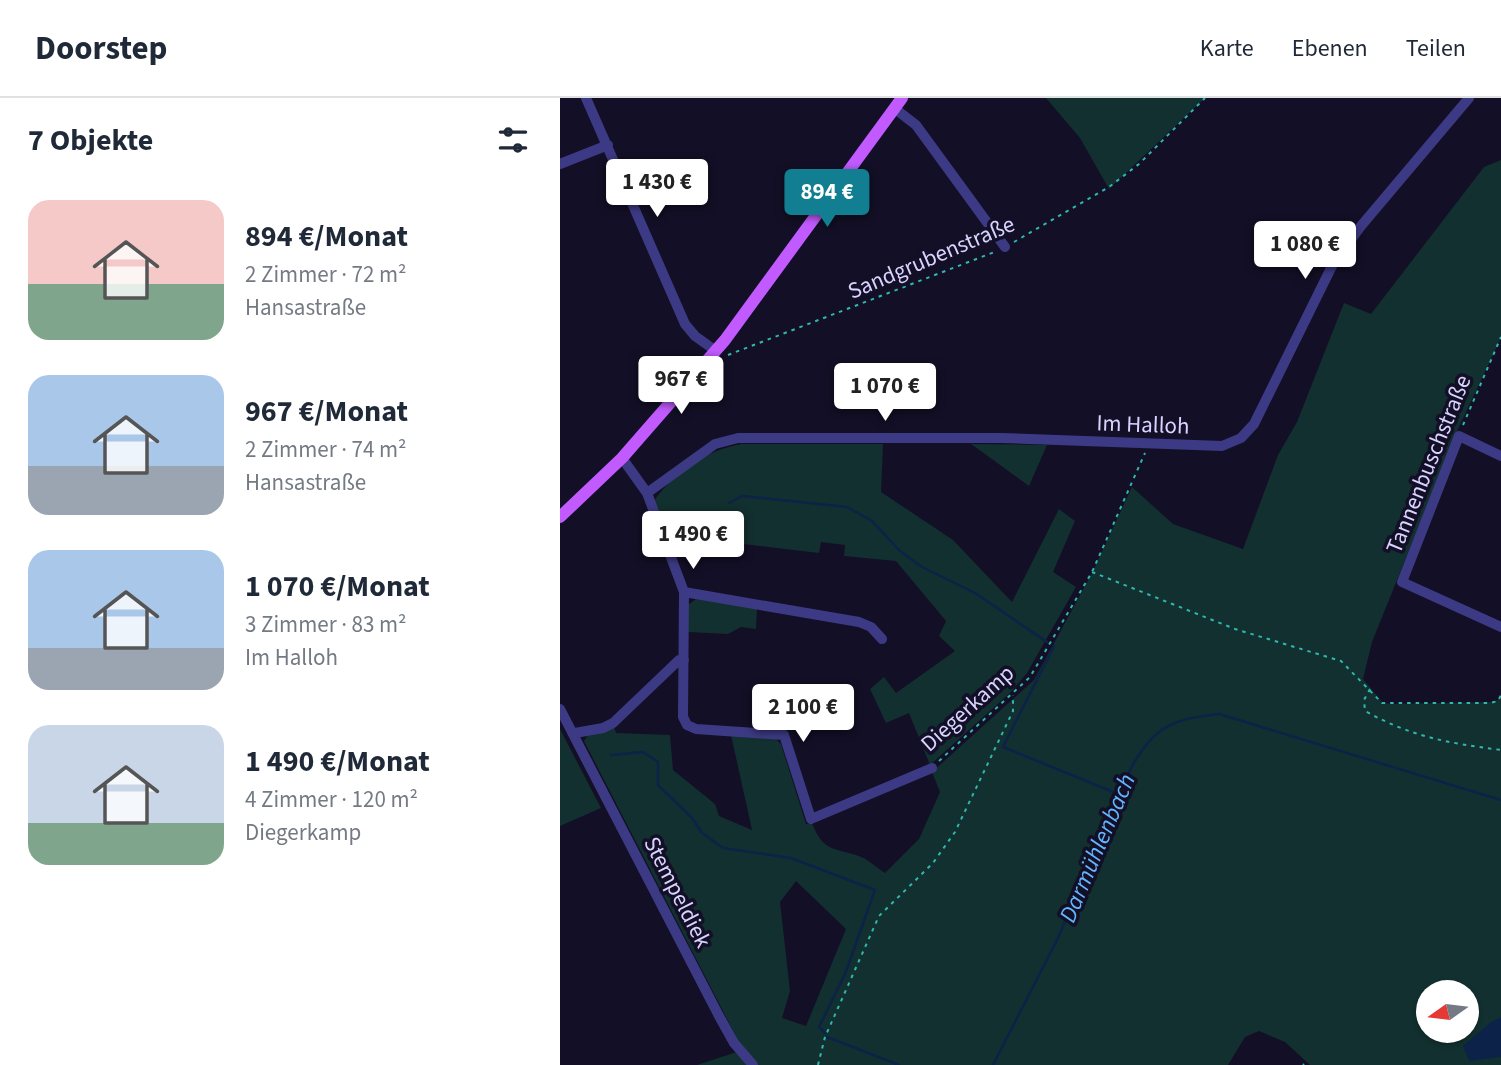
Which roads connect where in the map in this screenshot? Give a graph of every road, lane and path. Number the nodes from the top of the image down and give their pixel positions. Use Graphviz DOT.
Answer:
graph roads {
  1 [pos="586,98"];
  2 [pos="1205,98"];
  3 [pos="1469,98"];
  4 [pos="898,103"];
  5 [pos="608,145"];
  6 [pos="560,164"];
  7 [pos="1005,247"];
  8 [pos="1501,337"];
  9 [pos="716,351"];
  10 [pos="1459,436"];
  11 [pos="1149,443"];
  12 [pos="1501,456"];
  13 [pos="622,458"];
  14 [pos="647,493"];
  15 [pos="560,517"];
  16 [pos="1091,572"];
  17 [pos="684,592"];
  18 [pos="1501,627"];
  19 [pos="882,639"];
  20 [pos="684,660"];
  21 [pos="1370,689"];
  22 [pos="1013,695"];
  23 [pos="1501,695"];
  24 [pos="560,709"];
  25 [pos="575,733"];
  26 [pos="1501,750"];
  27 [pos="932,768"];
  28 [pos="753,1065"];
  29 [pos="818,1065"];
  1 -- 5 [label="street"];
  2 -- 7 [label="path, Sandgrubenstraße"];
  3 -- 11 [label="street, Im Halloh"];
  4 -- 7 [label="street"];
  4 -- 9 [label="main road"];
  5 -- 6 [label="street"];
  5 -- 9 [label="street"];
  7 -- 9 [label="path, Sandgrubenstraße"];
  8 -- 10 [label="path, Tannenbuschstraße"];
  9 -- 13 [label="main road"];
  10 -- 12 [label="street"];
  10 -- 18 [label="street, Tannenbuschstraße"];
  11 -- 14 [label="street, Im Halloh"];
  11 -- 16 [label="path, Diegerkamp"];
  13 -- 14 [label="street, Diegerkamp"];
  13 -- 15 [label="main road"];
  14 -- 17 [label="street, Diegerkamp"];
  16 -- 21 [label="path"];
  16 -- 22 [label="path, Diegerkamp"];
  17 -- 19 [label="street"];
  17 -- 20 [label="street, Diegerkamp"];
  20 -- 25 [label="street"];
  20 -- 27 [label="street, Diegerkamp"];
  21 -- 23 [label="path"];
  21 -- 26 [label="path"];
  22 -- 27 [label="path, Diegerkamp"];
  22 -- 29 [label="path"];
  24 -- 25 [label="street, Stempeldiek"];
  25 -- 28 [label="street, Stempeldiek"];
}
